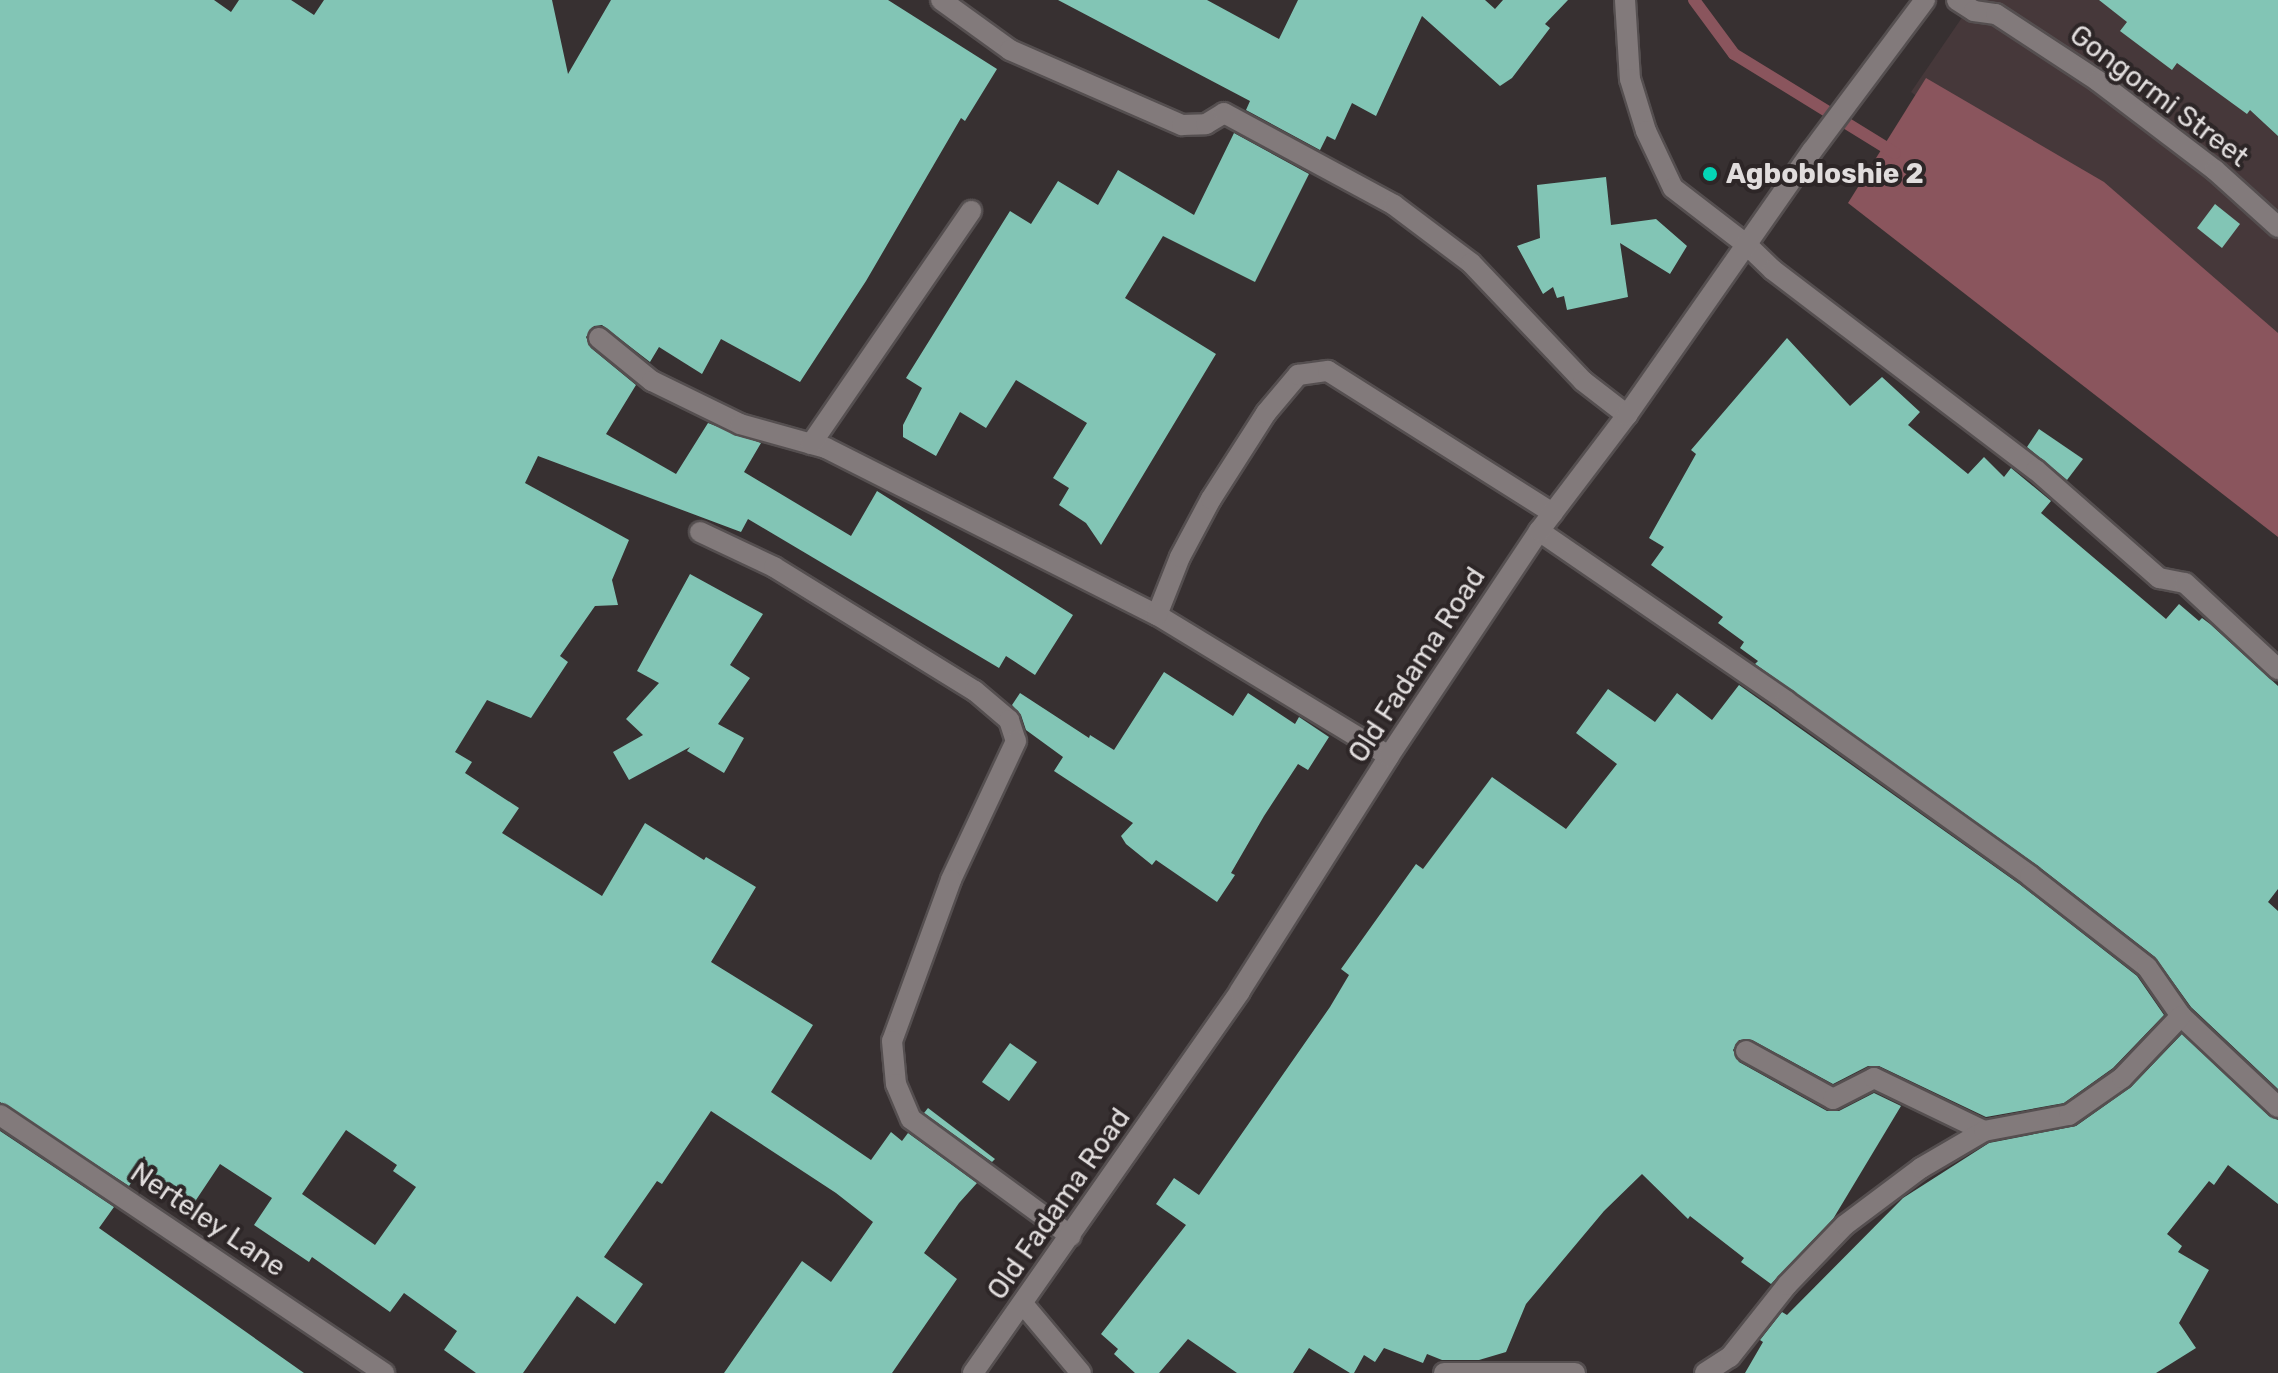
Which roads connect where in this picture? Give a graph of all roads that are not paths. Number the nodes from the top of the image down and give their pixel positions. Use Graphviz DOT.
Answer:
graph roads {
  1 [pos="941,0"];
  2 [pos="1625,0"];
  3 [pos="1925,0"];
  4 [pos="1957,0"];
  5 [pos="971,211"];
  6 [pos="2278,227"];
  7 [pos="1747,245"];
  8 [pos="599,338"];
  9 [pos="1627,415"];
  10 [pos="811,444"];
  11 [pos="1553,513"];
  12 [pos="1539,531"];
  13 [pos="700,532"];
  14 [pos="1157,615"];
  15 [pos="2278,669"];
  16 [pos="1389,756"];
  17 [pos="2181,1016"];
  18 [pos="1746,1051"];
  19 [pos="2278,1107"];
  20 [pos="0,1115"];
  21 [pos="1984,1131"];
  22 [pos="1071,1236"];
  23 [pos="1023,1304"];
  24 [pos="384,1373"];
  25 [pos="973,1373"];
  26 [pos="1081,1373"];
  27 [pos="1444,1373"];
  28 [pos="1575,1373"];
  29 [pos="1705,1373"];
  1 -- 9 [label="street"];
  2 -- 7 [label="street"];
  3 -- 7 [label="street, Old Fadama Road"];
  4 -- 6 [label="street, Gongormi Street"];
  5 -- 10 [label="street"];
  7 -- 9 [label="street, Old Fadama Road"];
  7 -- 15 [label="street"];
  8 -- 10 [label="street"];
  9 -- 11 [label="street, Old Fadama Road"];
  10 -- 14 [label="street"];
  11 -- 12 [label="street, Old Fadama Road"];
  11 -- 14 [label="street"];
  12 -- 16 [label="street, Old Fadama Road"];
  12 -- 17 [label="street"];
  13 -- 22 [label="street"];
  14 -- 16 [label="street"];
  16 -- 22 [label="street, Old Fadama Road"];
  17 -- 19 [label="street"];
  17 -- 21 [label="street"];
  18 -- 21 [label="street"];
  20 -- 24 [label="street, Nerteley Lane"];
  21 -- 29 [label="street"];
  22 -- 23 [label="street, Old Fadama Road"];
  23 -- 25 [label="street, Old Fadama Road"];
  23 -- 26 [label="street"];
  27 -- 28 [label="street"];
}
